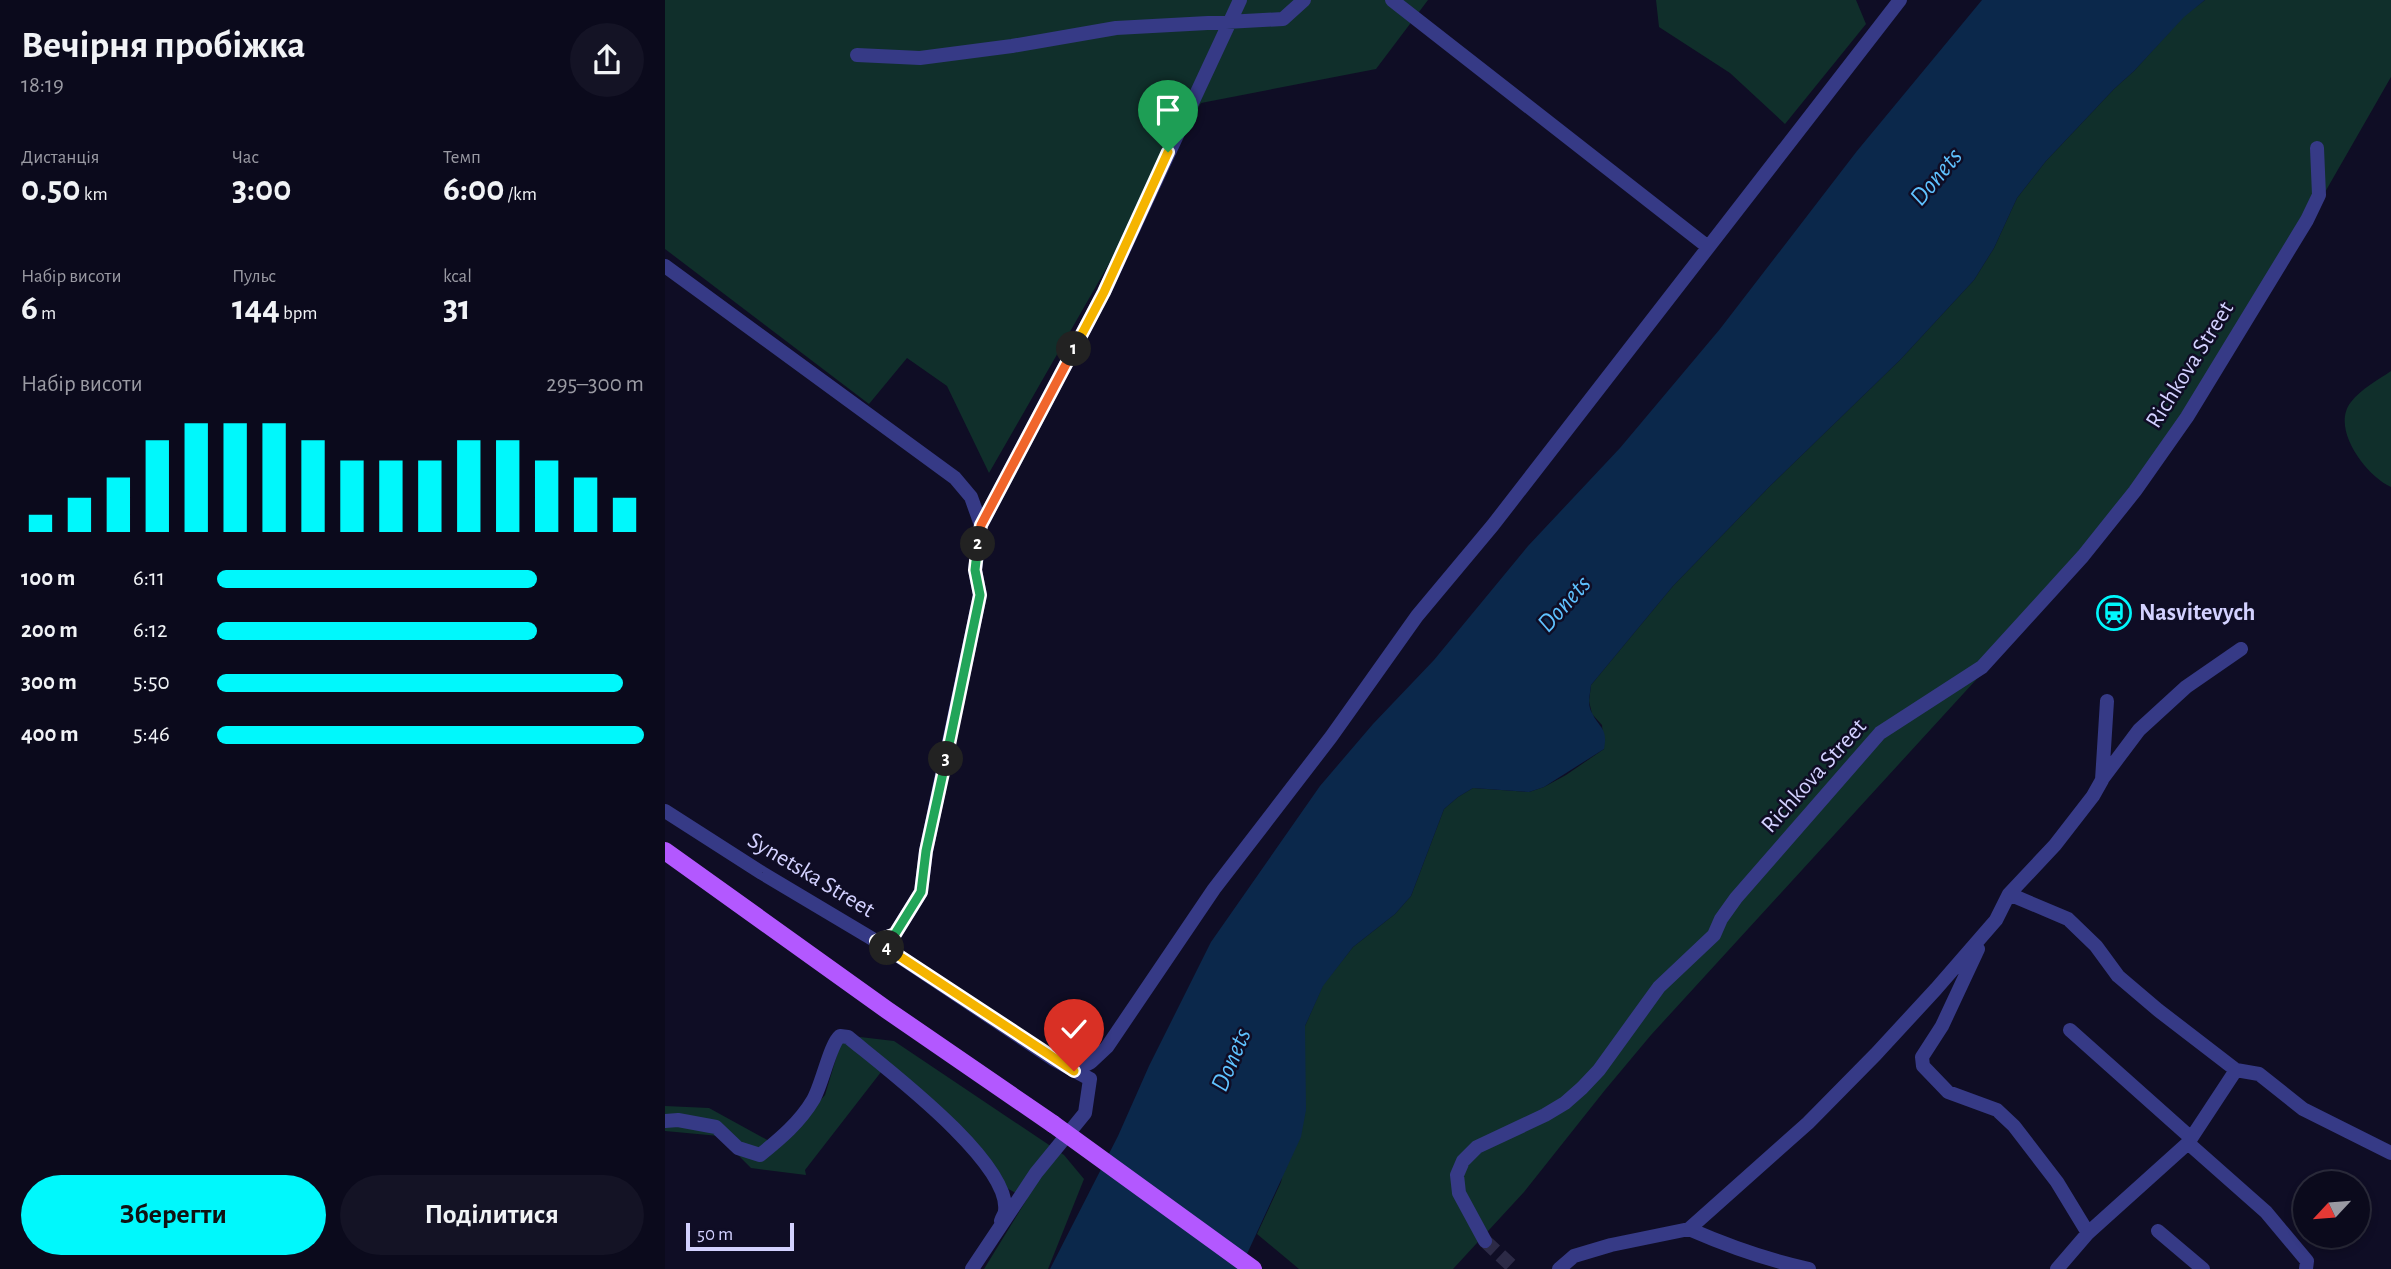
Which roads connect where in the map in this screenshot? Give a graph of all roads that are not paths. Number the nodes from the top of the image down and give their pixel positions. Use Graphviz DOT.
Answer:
graph roads {
  1 [pos="1240,0"];
  2 [pos="1304,0"];
  3 [pos="1392,0"];
  4 [pos="1900,0"];
  5 [pos="1229,23"];
  6 [pos="857,55"];
  7 [pos="2317,148"];
  8 [pos="1708,247"];
  9 [pos="665,266"];
  10 [pos="981,525"];
  11 [pos="2241,649"];
  12 [pos="2108,701"];
  13 [pos="2102,780"];
  14 [pos="665,811"];
  15 [pos="665,851"];
  16 [pos="2008,894"];
  17 [pos="1996,920"];
  18 [pos="876,941"];
  19 [pos="2070,1030"];
  20 [pos="2236,1070"];
  21 [pos="1074,1071"];
  22 [pos="665,1121"];
  23 [pos="2189,1140"];
  24 [pos="2391,1153"];
  25 [pos="998,1228"];
  26 [pos="1689,1229"];
  27 [pos="2158,1231"];
  28 [pos="2088,1233"];
  29 [pos="1485,1241"];
  30 [pos="972,1269"];
  31 [pos="1253,1269"];
  32 [pos="1559,1269"];
  33 [pos="1809,1269"];
  34 [pos="2057,1269"];
  35 [pos="2203,1269"];
  36 [pos="2306,1269"];
  1 -- 5 [label="street"];
  2 -- 5 [label="street"];
  3 -- 8 [label="street"];
  4 -- 8 [label="street"];
  5 -- 6 [label="street"];
  5 -- 10 [label="street"];
  7 -- 29 [label="street, Richkova Street"];
  8 -- 21 [label="street"];
  9 -- 10 [label="street"];
  10 -- 18 [label="street"];
  11 -- 13 [label="street"];
  12 -- 13 [label="street"];
  13 -- 16 [label="street"];
  14 -- 18 [label="street, Synetska Street"];
  15 -- 31 [label="main road, bridge"];
  16 -- 17 [label="street"];
  16 -- 20 [label="street"];
  17 -- 26 [label="street"];
  17 -- 28 [label="street"];
  18 -- 21 [label="street, Synetska Street"];
  19 -- 23 [label="street"];
  20 -- 23 [label="street"];
  20 -- 24 [label="street"];
  21 -- 25 [label="street"];
  22 -- 25 [label="street"];
  23 -- 28 [label="street"];
  23 -- 36 [label="street"];
  25 -- 30 [label="street"];
  26 -- 32 [label="street"];
  26 -- 33 [label="street"];
  27 -- 35 [label="street"];
  28 -- 34 [label="street"];
}
